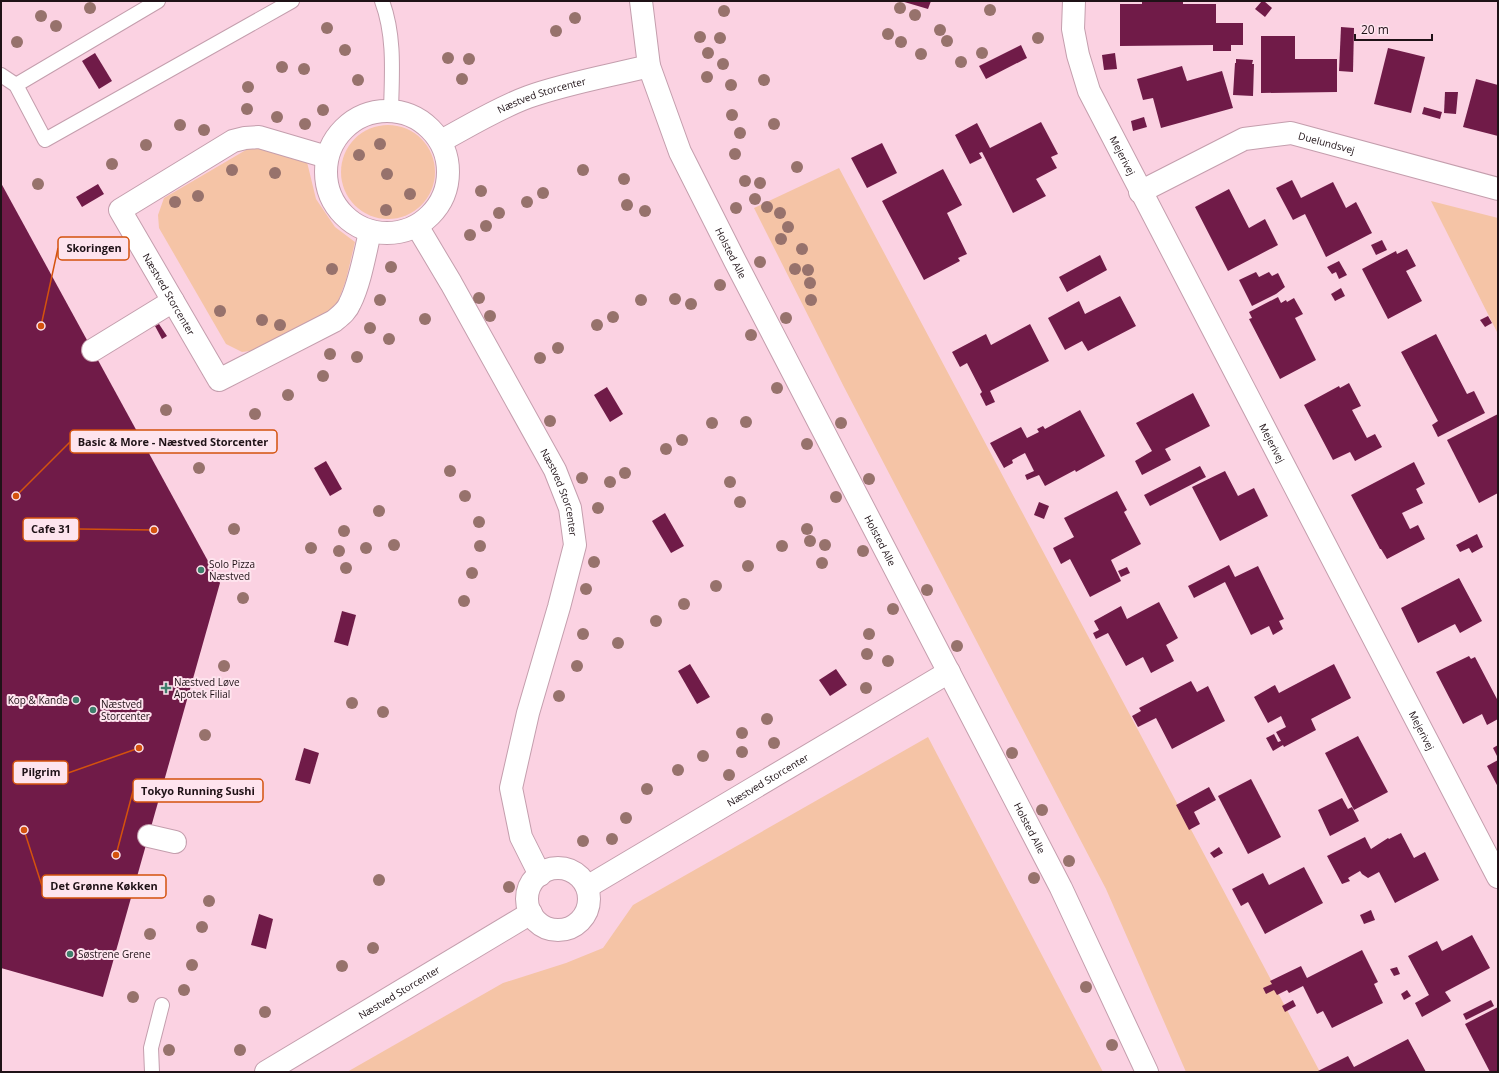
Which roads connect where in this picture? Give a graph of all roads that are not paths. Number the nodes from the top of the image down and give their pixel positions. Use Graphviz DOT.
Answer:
graph roads {
  1 [pos="158,1"];
  2 [pos="292,1"];
  3 [pos="382,1"];
  4 [pos="641,1"];
  5 [pos="1074,1"];
  6 [pos="649,66"];
  7 [pos="1,75"];
  8 [pos="16,84"];
  9 [pos="391,110"];
  10 [pos="441,141"];
  11 [pos="327,157"];
  12 [pos="1498,189"];
  13 [pos="1140,192"];
  14 [pos="417,226"];
  15 [pos="370,232"];
  16 [pos="173,301"];
  17 [pos="93,350"];
  18 [pos="949,672"];
  19 [pos="149,836"];
  20 [pos="175,842"];
  21 [pos="540,875"];
  22 [pos="1498,878"];
  23 [pos="587,887"];
  24 [pos="531,913"];
  25 [pos="162,1005"];
  26 [pos="152,1072"];
  27 [pos="266,1072"];
  28 [pos="1147,1072"];
  1 -- 8 [label="lane"];
  2 -- 8 [label="lane"];
  3 -- 9 [label="lane"];
  4 -- 6 [label="street, Holsted Alle"];
  5 -- 13 [label="street, Mejerivej"];
  6 -- 10 [label="street, Næstved Storcenter"];
  6 -- 18 [label="street, Holsted Alle"];
  7 -- 8 [label="lane"];
  9 -- 10 [label="street"];
  9 -- 11 [label="street"];
  10 -- 14 [label="street"];
  11 -- 15 [label="street"];
  11 -- 16 [label="street, Næstved Storcenter"];
  12 -- 13 [label="street, Duelundsvej"];
  13 -- 22 [label="street, Mejerivej"];
  14 -- 15 [label="street"];
  14 -- 21 [label="street, Næstved Storcenter"];
  15 -- 16 [label="street, Næstved Storcenter"];
  16 -- 17 [label="street"];
  18 -- 23 [label="street, Næstved Storcenter"];
  18 -- 28 [label="street, Holsted Alle"];
  19 -- 20 [label="street"];
  21 -- 23 [label="street"];
  21 -- 24 [label="street"];
  23 -- 24 [label="street"];
  24 -- 27 [label="street, Næstved Storcenter"];
  25 -- 26 [label="lane"];
}
